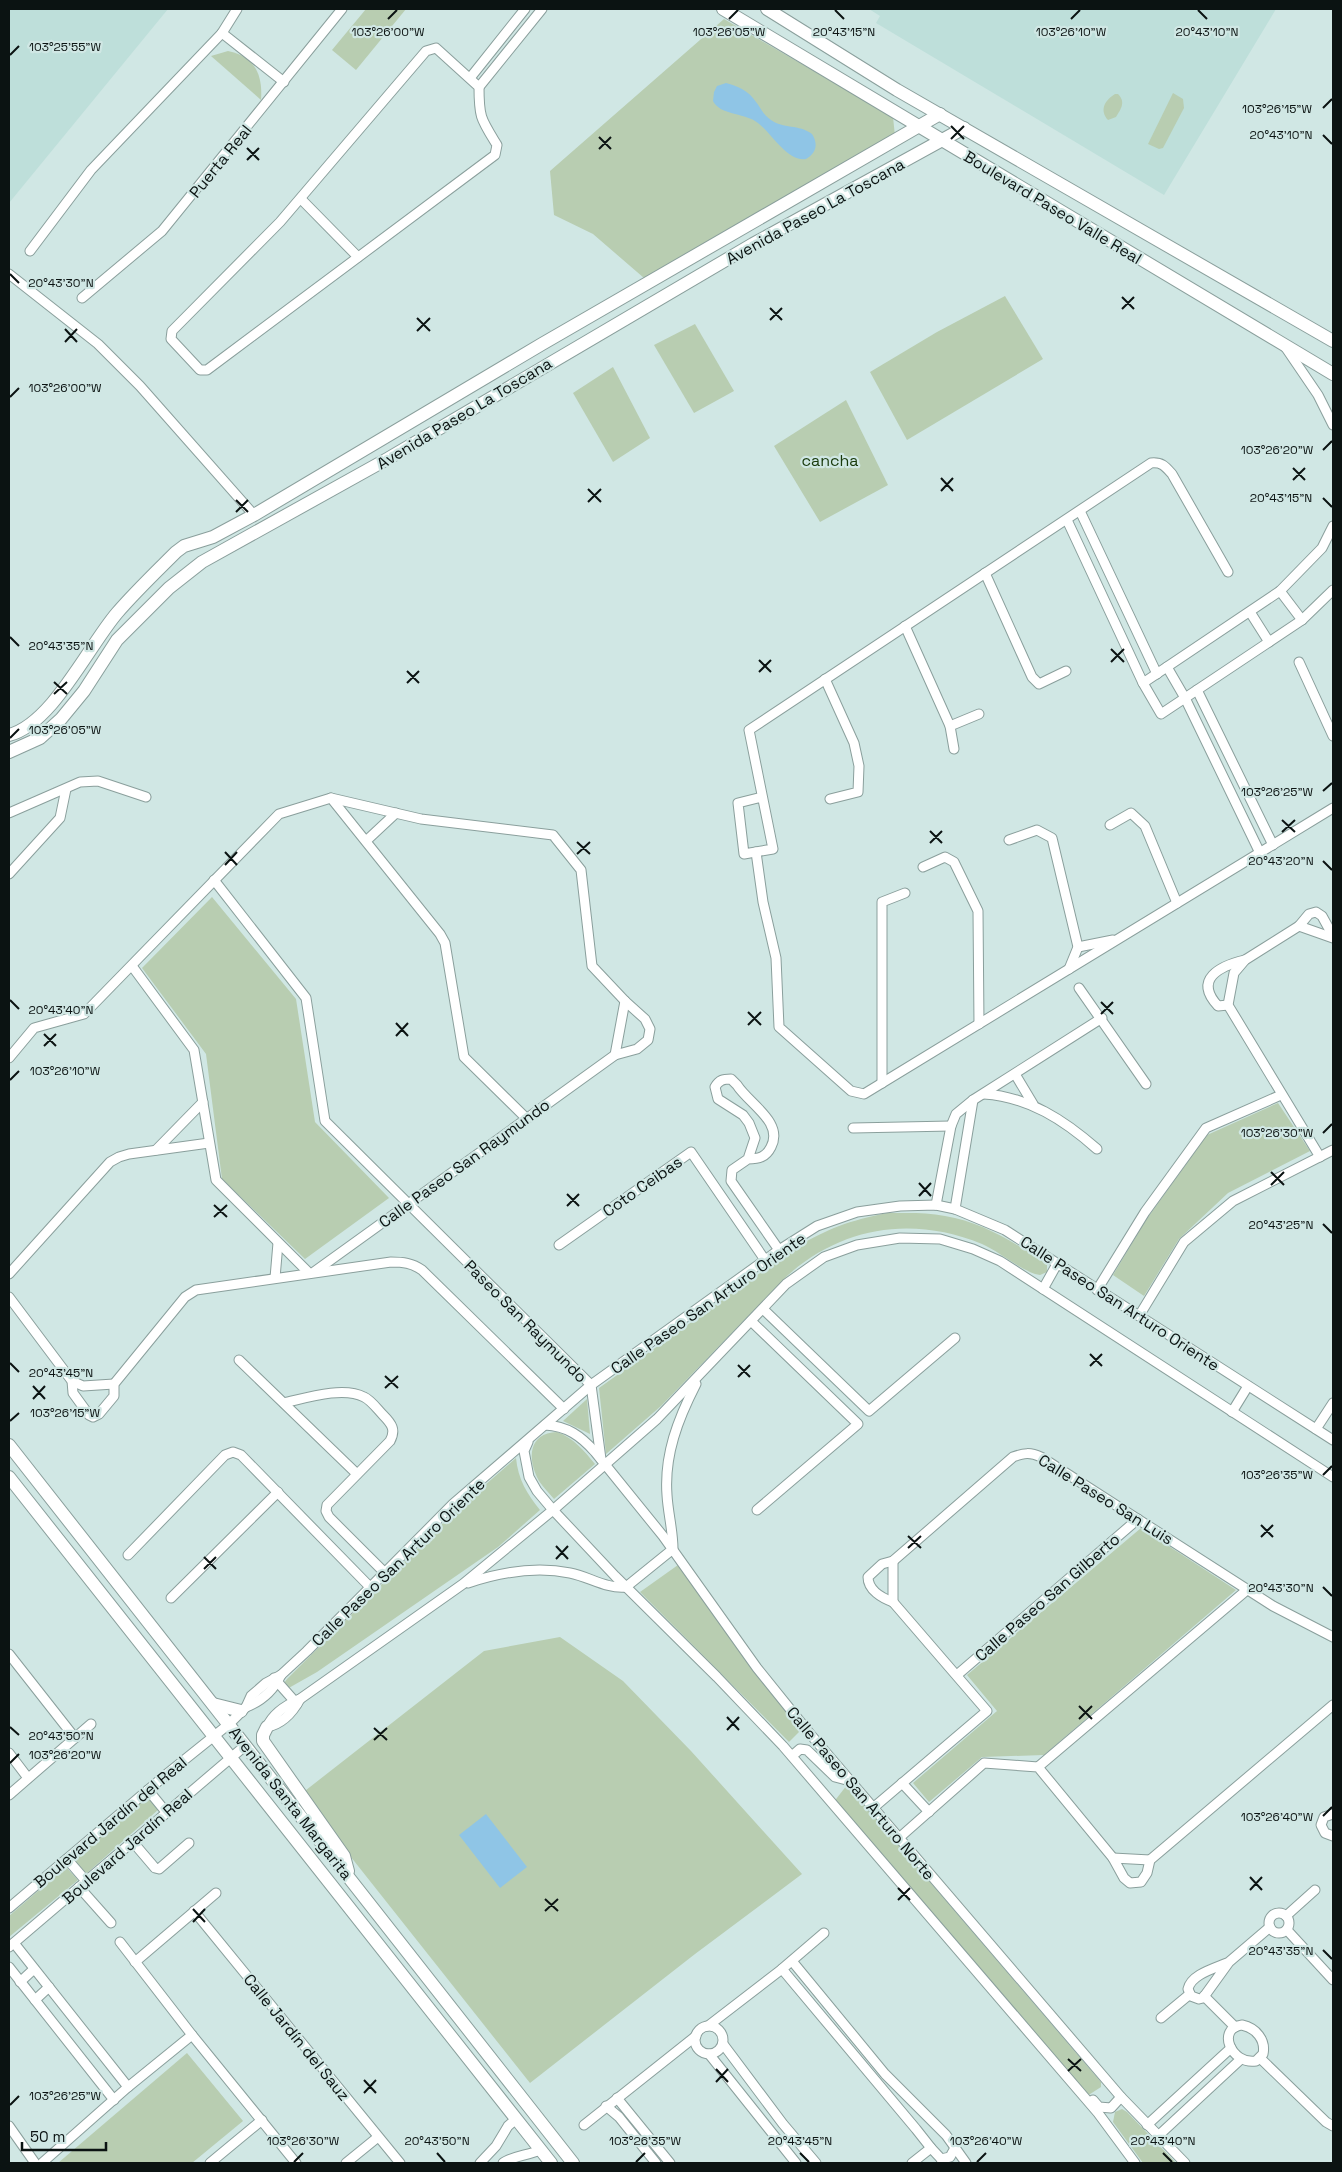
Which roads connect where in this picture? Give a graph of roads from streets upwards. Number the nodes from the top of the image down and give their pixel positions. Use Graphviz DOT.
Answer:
graph roads {
  1 [pos="238,9"];
  2 [pos="342,9"];
  3 [pos="525,9"];
  4 [pos="542,9"];
  5 [pos="723,9"];
  6 [pos="767,9"];
  7 [pos="222,33"];
  8 [pos="470,78"];
  9 [pos="284,82"];
  10 [pos="479,87"];
  11 [pos="940,114"];
  12 [pos="920,127"];
  13 [pos="964,128"];
  14 [pos="942,141"];
  15 [pos="301,198"];
  16 [pos="744,228"];
  17 [pos="753,244"];
  18 [pos="30,251"];
  19 [pos="358,257"];
  20 [pos="9,274"];
  21 [pos="82,298"];
  22 [pos="574,326"];
  23 [pos="1333,341"];
  24 [pos="542,344"];
  25 [pos="582,344"];
  26 [pos="1283,344"];
  27 [pos="552,361"];
  28 [pos="1333,374"];
  29 [pos="473,386"];
  30 [pos="481,403"];
  31 [pos="444,404"];
  32 [pos="452,420"];
  33 [pos="1333,425"];
  34 [pos="1080,511"];
  35 [pos="254,515"];
  36 [pos="1067,520"];
  37 [pos="1333,526"];
  38 [pos="1228,572"];
  39 [pos="985,573"];
  40 [pos="1333,590"];
  41 [pos="1280,591"];
  42 [pos="118,612"];
  43 [pos="1250,612"];
  44 [pos="1302,620"];
  45 [pos="132,624"];
  46 [pos="905,626"];
  47 [pos="1269,642"];
  48 [pos="1299,662"];
  49 [pos="1167,667"];
  50 [pos="1066,671"];
  51 [pos="1157,674"];
  52 [pos="825,679"];
  53 [pos="1143,683"];
  54 [pos="1197,690"];
  55 [pos="1185,698"];
  56 [pos="979,714"];
  57 [pos="950,726"];
  58 [pos="9,735"];
  59 [pos="1333,736"];
  60 [pos="954,749"];
  61 [pos="9,752"];
  62 [pos="66,789"];
  63 [pos="146,797"];
  64 [pos="762,797"];
  65 [pos="332,798"];
  66 [pos="830,800"];
  67 [pos="1333,808"];
  68 [pos="9,813"];
  69 [pos="396,813"];
  70 [pos="1110,825"];
  71 [pos="1009,840"];
  72 [pos="366,841"];
  73 [pos="1273,845"];
  74 [pos="756,852"];
  75 [pos="1260,853"];
  76 [pos="923,867"];
  77 [pos="9,874"];
  78 [pos="214,880"];
  79 [pos="906,893"];
  80 [pos="1177,903"];
  81 [pos="1299,926"];
  82 [pos="1333,937"];
  83 [pos="1121,939"];
  84 [pos="1078,947"];
  85 [pos="1245,960"];
  86 [pos="132,966"];
  87 [pos="1069,969"];
  88 [pos="1079,988"];
  89 [pos="625,1001"];
  90 [pos="1228,1005"];
  91 [pos="1102,1018"];
  92 [pos="979,1024"];
  93 [pos="615,1055"];
  94 [pos="9,1058"];
  95 [pos="1015,1074"];
  96 [pos="882,1083"];
  97 [pos="1146,1084"];
  98 [pos="984,1094"];
  99 [pos="1281,1095"];
  100 [pos="973,1100"];
  101 [pos="203,1102"];
  102 [pos="1033,1104"];
  103 [pos="526,1118"];
  104 [pos="951,1126"];
  105 [pos="853,1128"];
  106 [pos="209,1143"];
  107 [pos="1097,1149"];
  108 [pos="156,1150"];
  109 [pos="1333,1150"];
  110 [pos="1320,1157"];
  111 [pos="748,1159"];
  112 [pos="408,1204"];
  113 [pos="936,1205"];
  114 [pos="955,1209"];
  115 [pos="278,1243"];
  116 [pos="559,1245"];
  117 [pos="780,1250"];
  118 [pos="766,1260"];
  119 [pos="1057,1264"];
  120 [pos="312,1272"];
  121 [pos="9,1274"];
  122 [pos="276,1278"];
  123 [pos="1043,1290"];
  124 [pos="1097,1290"];
  125 [pos="9,1297"];
  126 [pos="763,1308"];
  127 [pos="1139,1316"];
  128 [pos="751,1321"];
  129 [pos="955,1338"];
  130 [pos="239,1360"];
  131 [pos="701,1374"];
  132 [pos="72,1381"];
  133 [pos="114,1384"];
  134 [pos="591,1385"];
  135 [pos="1248,1386"];
  136 [pos="284,1403"];
  137 [pos="1333,1403"];
  138 [pos="564,1409"];
  139 [pos="1232,1412"];
  140 [pos="545,1426"];
  141 [pos="1316,1429"];
  142 [pos="529,1440"];
  143 [pos="1333,1440"];
  144 [pos="9,1445"];
  145 [pos="603,1462"];
  146 [pos="358,1474"];
  147 [pos="1333,1477"];
  148 [pos="9,1478"];
  149 [pos="278,1492"];
  150 [pos="553,1510"];
  151 [pos="757,1510"];
  152 [pos="1138,1519"];
  153 [pos="673,1549"];
  154 [pos="128,1555"];
  155 [pos="893,1561"];
  156 [pos="385,1573"];
  157 [pos="463,1584"];
  158 [pos="370,1587"];
  159 [pos="626,1587"];
  160 [pos="1248,1589"];
  161 [pos="98,1591"];
  162 [pos="171,1598"];
  163 [pos="893,1602"];
  164 [pos="146,1619"];
  165 [pos="1333,1637"];
  166 [pos="9,1654"];
  167 [pos="957,1675"];
  168 [pos="277,1678"];
  169 [pos="297,1702"];
  170 [pos="213,1704"];
  171 [pos="1333,1705"];
  172 [pos="243,1709"];
  173 [pos="91,1724"];
  174 [pos="229,1724"];
  175 [pos="267,1727"];
  176 [pos="212,1736"];
  177 [pos="75,1738"];
  178 [pos="246,1745"];
  179 [pos="9,1753"];
  180 [pos="792,1756"];
  181 [pos="229,1758"];
  182 [pos="1038,1768"];
  183 [pos="28,1778"];
  184 [pos="850,1781"];
  185 [pos="902,1783"];
  186 [pos="148,1790"];
  187 [pos="9,1795"];
  188 [pos="873,1808"];
  189 [pos="166,1812"];
  190 [pos="929,1812"];
  191 [pos="1333,1814"];
  192 [pos="1333,1836"];
  193 [pos="899,1838"];
  194 [pos="132,1841"];
  195 [pos="189,1843"];
  196 [pos="1113,1858"];
  197 [pos="67,1859"];
  198 [pos="1150,1860"];
  199 [pos="315,1866"];
  200 [pos="350,1878"];
  201 [pos="83,1884"];
  202 [pos="1315,1890"];
  203 [pos="216,1893"];
  204 [pos="361,1893"];
  205 [pos="9,1908"];
  206 [pos="194,1911"];
  207 [pos="1286,1916"];
  208 [pos="111,1924"];
  209 [pos="1270,1927"];
  210 [pos="1286,1930"];
  211 [pos="824,1933"];
  212 [pos="120,1942"];
  213 [pos="11,1945"];
  214 [pos="792,1961"];
  215 [pos="135,1962"];
  216 [pos="1228,1962"];
  217 [pos="9,1967"];
  218 [pos="34,1969"];
  219 [pos="782,1969"];
  220 [pos="1333,1980"];
  221 [pos="20,1982"];
  222 [pos="49,1987"];
  223 [pos="1190,1994"];
  224 [pos="1204,1996"];
  225 [pos="35,2000"];
  226 [pos="1161,2018"];
  227 [pos="708,2026"];
  228 [pos="1235,2027"];
  229 [pos="192,2035"];
  230 [pos="696,2036"];
  231 [pos="722,2044"];
  232 [pos="1231,2048"];
  233 [pos="709,2054"];
  234 [pos="1260,2058"];
  235 [pos="873,2059"];
  236 [pos="1241,2059"];
  237 [pos="863,2066"];
  238 [pos="1065,2076"];
  239 [pos="128,2087"];
  240 [pos="1121,2097"];
  241 [pos="617,2098"];
  242 [pos="114,2100"];
  243 [pos="606,2106"];
  244 [pos="516,2119"];
  245 [pos="262,2120"];
  246 [pos="934,2123"];
  247 [pos="783,2124"];
  248 [pos="1329,2124"];
  249 [pos="584,2125"];
  250 [pos="1147,2125"];
  251 [pos="9,2126"];
  252 [pos="1333,2132"];
  253 [pos="771,2134"];
  254 [pos="921,2135"];
  255 [pos="1158,2136"];
  256 [pos="378,2137"];
  257 [pos="930,2148"];
  258 [pos="955,2148"];
  259 [pos="540,2150"];
  260 [pos="943,2161"];
  261 [pos="572,2162"];
  262 [pos="35,2163"];
  263 [pos="42,2163"];
  264 [pos="210,2163"];
  265 [pos="296,2163"];
  266 [pos="346,2163"];
  267 [pos="400,2163"];
  268 [pos="480,2163"];
  269 [pos="503,2163"];
  270 [pos="551,2163"];
  271 [pos="656,2163"];
  272 [pos="670,2163"];
  273 [pos="796,2163"];
  274 [pos="816,2163"];
  275 [pos="912,2163"];
  276 [pos="966,2163"];
  277 [pos="1135,2163"];
  278 [pos="1185,2163"];
  1 -- 7 [label="street"];
  2 -- 9 [label="street, Puerta Real"];
  3 -- 8 [label="street"];
  4 -- 10 [label="street"];
  5 -- 12 [label="street, Boulevard Paseo Valle Real"];
  6 -- 11 [label="street, Boulevard Paseo Valle Real"];
  7 -- 9 [label="street"];
  7 -- 18 [label="street"];
  8 -- 10 [label="street"];
  8 -- 15 [label="street"];
  9 -- 21 [label="street, Puerta Real"];
  10 -- 19 [label="street"];
  11 -- 12 [label="street, Avenida Paseo La Toscana"];
  11 -- 13 [label="street, Boulevard Paseo Valle Real"];
  12 -- 14 [label="street, Boulevard Paseo Valle Real"];
  12 -- 16 [label="street, Avenida Paseo La Toscana"];
  13 -- 14 [label="street, Avenida Paseo La Toscana"];
  13 -- 23 [label="street, Boulevard Paseo Valle Real"];
  14 -- 17 [label="street, Avenida Paseo La Toscana"];
  14 -- 26 [label="street, Boulevard Paseo Valle Real"];
  15 -- 19 [label="street"];
  15 -- 19 [label="street"];
  16 -- 17 [label="street"];
  16 -- 22 [label="street, Avenida Paseo La Toscana"];
  17 -- 25 [label="street, Avenida Paseo La Toscana"];
  20 -- 35 [label="street"];
  22 -- 24 [label="street, Avenida Paseo La Toscana"];
  22 -- 25 [label="street"];
  24 -- 27 [label="street"];
  24 -- 29 [label="street, Avenida Paseo La Toscana"];
  25 -- 27 [label="street, Avenida Paseo La Toscana"];
  26 -- 28 [label="street, Boulevard Paseo Valle Real"];
  26 -- 33 [label="street"];
  27 -- 30 [label="street, Avenida Paseo La Toscana"];
  29 -- 30 [label="street"];
  29 -- 31 [label="street, Avenida Paseo La Toscana"];
  30 -- 32 [label="street, Avenida Paseo La Toscana"];
  31 -- 32 [label="street"];
  31 -- 35 [label="street, Avenida Paseo La Toscana"];
  32 -- 45 [label="street, Avenida Paseo La Toscana"];
  34 -- 36 [label="street"];
  34 -- 38 [label="street"];
  34 -- 51 [label="street"];
  35 -- 42 [label="street, Avenida Paseo La Toscana"];
  36 -- 39 [label="street"];
  36 -- 53 [label="street"];
  37 -- 41 [label="street"];
  39 -- 46 [label="street"];
  39 -- 50 [label="street"];
  40 -- 44 [label="street"];
  41 -- 43 [label="street"];
  41 -- 44 [label="street"];
  42 -- 45 [label="street"];
  42 -- 58 [label="street, Avenida Paseo La Toscana"];
  43 -- 47 [label="street"];
  43 -- 49 [label="street"];
  44 -- 47 [label="street"];
  45 -- 61 [label="street, Avenida Paseo La Toscana"];
  46 -- 52 [label="street"];
  46 -- 57 [label="street"];
  47 -- 54 [label="street"];
  48 -- 59 [label="street"];
  49 -- 51 [label="street"];
  49 -- 55 [label="street"];
  51 -- 53 [label="street"];
  52 -- 64 [label="street"];
  52 -- 66 [label="street"];
  53 -- 55 [label="street"];
  54 -- 55 [label="street"];
  54 -- 73 [label="street"];
  55 -- 75 [label="street"];
  56 -- 57 [label="street"];
  57 -- 60 [label="street"];
  62 -- 63 [label="street"];
  62 -- 68 [label="street"];
  62 -- 77 [label="street"];
  64 -- 74 [label="street"];
  64 -- 74 [label="street"];
  65 -- 69 [label="street, Calle Paseo San Raymundo"];
  65 -- 72 [label="street"];
  65 -- 78 [label="street, Calle Paseo San Raymundo"];
  67 -- 73 [label="street"];
  69 -- 72 [label="street"];
  69 -- 89 [label="street, Calle Paseo San Raymundo"];
  70 -- 80 [label="street"];
  71 -- 84 [label="street"];
  72 -- 103 [label="street"];
  73 -- 75 [label="street"];
  74 -- 96 [label="street"];
  75 -- 80 [label="street"];
  76 -- 92 [label="street"];
  78 -- 86 [label="street, Calle Paseo San Raymundo"];
  78 -- 112 [label="street, Paseo San Raymundo"];
  79 -- 96 [label="street"];
  80 -- 83 [label="street"];
  81 -- 82 [label="street"];
  81 -- 82 [label="street"];
  81 -- 85 [label="street"];
  83 -- 84 [label="street"];
  83 -- 87 [label="street"];
  84 -- 87 [label="street"];
  85 -- 90 [label="street"];
  85 -- 90 [label="street"];
  86 -- 94 [label="street, Calle Paseo San Raymundo"];
  86 -- 101 [label="street"];
  87 -- 92 [label="street"];
  88 -- 91 [label="street"];
  89 -- 93 [label="street"];
  89 -- 93 [label="street, Calle Paseo San Raymundo"];
  90 -- 99 [label="street"];
  91 -- 95 [label="street"];
  91 -- 97 [label="street"];
  92 -- 96 [label="street"];
  93 -- 103 [label="street, Calle Paseo San Raymundo"];
  95 -- 98 [label="street"];
  95 -- 102 [label="street"];
  98 -- 100 [label="street"];
  98 -- 102 [label="street"];
  99 -- 110 [label="street"];
  99 -- 124 [label="street"];
  100 -- 104 [label="street"];
  100 -- 114 [label="street"];
  101 -- 106 [label="street"];
  101 -- 108 [label="street"];
  102 -- 107 [label="street"];
  103 -- 112 [label="street, Calle Paseo San Raymundo"];
  104 -- 105 [label="street"];
  104 -- 113 [label="street"];
  106 -- 108 [label="street"];
  106 -- 115 [label="street"];
  108 -- 121 [label="street"];
  109 -- 110 [label="street"];
  110 -- 127 [label="street"];
  111 -- 111 [label="street"];
  111 -- 117 [label="street"];
  112 -- 120 [label="street, Calle Paseo San Raymundo"];
  112 -- 134 [label="street, Paseo San Raymundo"];
  113 -- 114 [label="street, Calle Paseo San Arturo Oriente"];
  113 -- 117 [label="street, Calle Paseo San Arturo Oriente"];
  114 -- 119 [label="street, Calle Paseo San Arturo Oriente"];
  115 -- 120 [label="street"];
  115 -- 122 [label="street"];
  116 -- 118 [label="street, Coto Ceibas"];
  117 -- 118 [label="street, Calle Paseo San Arturo Oriente"];
  118 -- 134 [label="street, Calle Paseo San Arturo Oriente"];
  119 -- 123 [label="street"];
  119 -- 124 [label="street, Calle Paseo San Arturo Oriente"];
  120 -- 122 [label="street, Calle Paseo San Raymundo"];
  120 -- 138 [label="street, Calle Paseo San Raymundo"];
  122 -- 133 [label="street, Calle Paseo San Raymundo"];
  123 -- 126 [label="street, Calle Paseo San Arturo Oriente"];
  123 -- 139 [label="street, Calle Paseo San Arturo Oriente"];
  124 -- 127 [label="street, Calle Paseo San Arturo Oriente"];
  125 -- 132 [label="street, Calle Paseo San Raymundo"];
  126 -- 128 [label="street, Calle Paseo San Arturo Oriente"];
  126 -- 129 [label="street"];
  127 -- 135 [label="street, Calle Paseo San Arturo Oriente"];
  128 -- 131 [label="street, Calle Paseo San Arturo Oriente"];
  128 -- 151 [label="street"];
  130 -- 136 [label="street"];
  131 -- 145 [label="street, Calle Paseo San Arturo Oriente"];
  131 -- 153 [label="street, Calle Paseo San Arturo Oriente"];
  132 -- 133 [label="street"];
  132 -- 133 [label="street, Calle Paseo San Raymundo"];
  134 -- 138 [label="street, Calle Paseo San Arturo Oriente"];
  134 -- 145 [label="street, Paseo San Raymundo"];
  135 -- 139 [label="street"];
  135 -- 141 [label="street, Calle Paseo San Arturo Oriente"];
  136 -- 146 [label="street"];
  136 -- 146 [label="street"];
  137 -- 141 [label="street"];
  138 -- 140 [label="street, Calle Paseo San Arturo Oriente"];
  139 -- 147 [label="street, Calle Paseo San Arturo Oriente"];
  140 -- 142 [label="street, Calle Paseo San Arturo Oriente"];
  140 -- 145 [label="street, Calle Paseo San Arturo Norte"];
  141 -- 143 [label="street, Calle Paseo San Arturo Oriente"];
  142 -- 150 [label="street, Calle Paseo San Arturo Norte"];
  142 -- 156 [label="street, Calle Paseo San Arturo Oriente"];
  144 -- 164 [label="street, Avenida Santa Margarita"];
  145 -- 150 [label="street, Calle Paseo San Arturo Oriente"];
  145 -- 153 [label="street, Calle Paseo San Arturo Norte"];
  146 -- 156 [label="street"];
  148 -- 161 [label="street, Avenida Santa Margarita"];
  149 -- 154 [label="street"];
  149 -- 158 [label="street"];
  149 -- 162 [label="street"];
  150 -- 157 [label="street, Calle Paseo San Arturo Oriente"];
  150 -- 159 [label="street, Calle Paseo San Arturo Norte"];
  152 -- 155 [label="street, Calle Paseo San Luis"];
  152 -- 160 [label="street, Calle Paseo San Luis"];
  152 -- 167 [label="street, Calle Paseo San Gilberto"];
  153 -- 159 [label="street"];
  153 -- 184 [label="street, Calle Paseo San Arturo Norte"];
  155 -- 163 [label="street"];
  155 -- 163 [label="street, Calle Paseo San Luis"];
  156 -- 158 [label="street, Calle Paseo San Arturo Oriente"];
  157 -- 159 [label="street, Calle Paseo San Arturo Oriente"];
  157 -- 169 [label="street, Calle Paseo San Arturo Oriente"];
  158 -- 168 [label="street, Calle Paseo San Arturo Oriente"];
  159 -- 180 [label="street, Calle Paseo San Arturo Norte"];
  160 -- 165 [label="street, Calle Paseo San Luis"];
  160 -- 182 [label="street"];
  161 -- 164 [label="street"];
  161 -- 176 [label="street, Avenida Santa Margarita"];
  163 -- 167 [label="street, Calle Paseo San Luis"];
  164 -- 170 [label="street, Avenida Santa Margarita"];
  166 -- 177 [label="street"];
  167 -- 185 [label="street, Calle Paseo San Luis"];
  168 -- 169 [label="street"];
  168 -- 172 [label="street, Calle Paseo San Arturo Oriente"];
  169 -- 175 [label="street, Calle Paseo San Arturo Oriente"];
  170 -- 172 [label="street"];
  170 -- 174 [label="street, Avenida Santa Margarita"];
  171 -- 198 [label="street"];
  172 -- 174 [label="street, Calle Paseo San Arturo Oriente"];
  173 -- 177 [label="street"];
  174 -- 176 [label="street, Calle Paseo San Arturo Oriente"];
  174 -- 178 [label="street, Avenida Santa Margarita"];
  175 -- 200 [label="street"];
  176 -- 181 [label="street, Avenida Santa Margarita"];
  176 -- 186 [label="street, Boulevard Jardín del Real"];
  177 -- 183 [label="street"];
  178 -- 181 [label="street, Boulevard Jardín Real"];
  178 -- 200 [label="street, Avenida Santa Margarita"];
  179 -- 183 [label="street"];
  180 -- 184 [label="street"];
  180 -- 238 [label="street, Calle Paseo San Arturo Norte"];
  181 -- 189 [label="street, Boulevard Jardín Real"];
  181 -- 199 [label="street, Avenida Santa Margarita"];
  182 -- 190 [label="street"];
  182 -- 196 [label="street"];
  183 -- 187 [label="street"];
  184 -- 188 [label="street, Calle Paseo San Arturo Norte"];
  185 -- 188 [label="street, Calle Paseo San Luis"];
  185 -- 190 [label="street"];
  186 -- 189 [label="street"];
  186 -- 197 [label="street, Boulevard Jardín del Real"];
  188 -- 193 [label="street, Calle Paseo San Arturo Norte"];
  189 -- 194 [label="street, Boulevard Jardín Real"];
  190 -- 193 [label="street"];
  191 -- 192 [label="street"];
  193 -- 240 [label="street, Calle Paseo San Arturo Norte"];
  194 -- 195 [label="street"];
  194 -- 201 [label="street, Boulevard Jardín Real"];
  196 -- 198 [label="street"];
  196 -- 198 [label="street"];
  197 -- 201 [label="street"];
  197 -- 205 [label="street, Boulevard Jardín del Real"];
  199 -- 204 [label="street"];
  199 -- 244 [label="street, Avenida Santa Margarita"];
  200 -- 204 [label="street, Avenida Santa Margarita"];
  201 -- 208 [label="street"];
  201 -- 213 [label="street, Boulevard Jardín Real"];
  202 -- 207 [label="street"];
  203 -- 206 [label="street"];
  204 -- 261 [label="street, Avenida Santa Margarita"];
  206 -- 215 [label="street"];
  206 -- 256 [label="street, Calle Jardín del Sauz"];
  207 -- 209 [label="street"];
  207 -- 210 [label="street"];
  209 -- 210 [label="street"];
  209 -- 216 [label="street"];
  210 -- 220 [label="street"];
  211 -- 214 [label="street"];
  212 -- 215 [label="street"];
  213 -- 218 [label="street"];
  214 -- 219 [label="street"];
  214 -- 235 [label="street"];
  215 -- 229 [label="street"];
  216 -- 223 [label="street"];
  216 -- 224 [label="street"];
  217 -- 221 [label="street"];
  218 -- 221 [label="street"];
  218 -- 222 [label="street"];
  219 -- 227 [label="street"];
  219 -- 237 [label="street"];
  221 -- 225 [label="street"];
  222 -- 225 [label="street"];
  222 -- 239 [label="street"];
  223 -- 224 [label="street"];
  223 -- 226 [label="street"];
  224 -- 228 [label="street"];
  225 -- 242 [label="street"];
  227 -- 230 [label="street"];
  227 -- 231 [label="street"];
  228 -- 232 [label="street"];
  228 -- 234 [label="street"];
  229 -- 239 [label="street"];
  229 -- 245 [label="street"];
  230 -- 233 [label="street"];
  230 -- 241 [label="street"];
  231 -- 233 [label="street"];
  231 -- 247 [label="street"];
  232 -- 236 [label="street"];
  232 -- 250 [label="street"];
  233 -- 253 [label="street"];
  234 -- 236 [label="street"];
  234 -- 248 [label="street"];
  235 -- 237 [label="street"];
  235 -- 246 [label="street"];
  236 -- 255 [label="street"];
  237 -- 254 [label="street"];
  238 -- 240 [label="street"];
  238 -- 277 [label="street, Calle Paseo San Arturo Norte"];
  239 -- 242 [label="street"];
  240 -- 250 [label="street, Calle Paseo San Arturo Norte"];
  241 -- 243 [label="street"];
  241 -- 272 [label="street"];
  242 -- 263 [label="street"];
  243 -- 249 [label="street"];
  243 -- 271 [label="street"];
  244 -- 259 [label="street, Avenida Santa Margarita"];
  244 -- 261 [label="street"];
  244 -- 268 [label="street"];
  245 -- 264 [label="street"];
  245 -- 265 [label="street"];
  246 -- 254 [label="street"];
  246 -- 258 [label="street"];
  247 -- 253 [label="street"];
  247 -- 274 [label="street"];
  248 -- 252 [label="street"];
  250 -- 255 [label="street, Calle Paseo San Arturo Norte"];
  251 -- 262 [label="street"];
  253 -- 273 [label="street"];
  254 -- 257 [label="street"];
  255 -- 278 [label="street, Calle Paseo San Arturo Norte"];
  256 -- 266 [label="street"];
  256 -- 267 [label="street, Calle Jardín del Sauz"];
  257 -- 260 [label="street"];
  257 -- 275 [label="street"];
  258 -- 260 [label="street"];
  258 -- 276 [label="street"];
  259 -- 269 [label="street"];
  259 -- 270 [label="street, Avenida Santa Margarita"];
}
